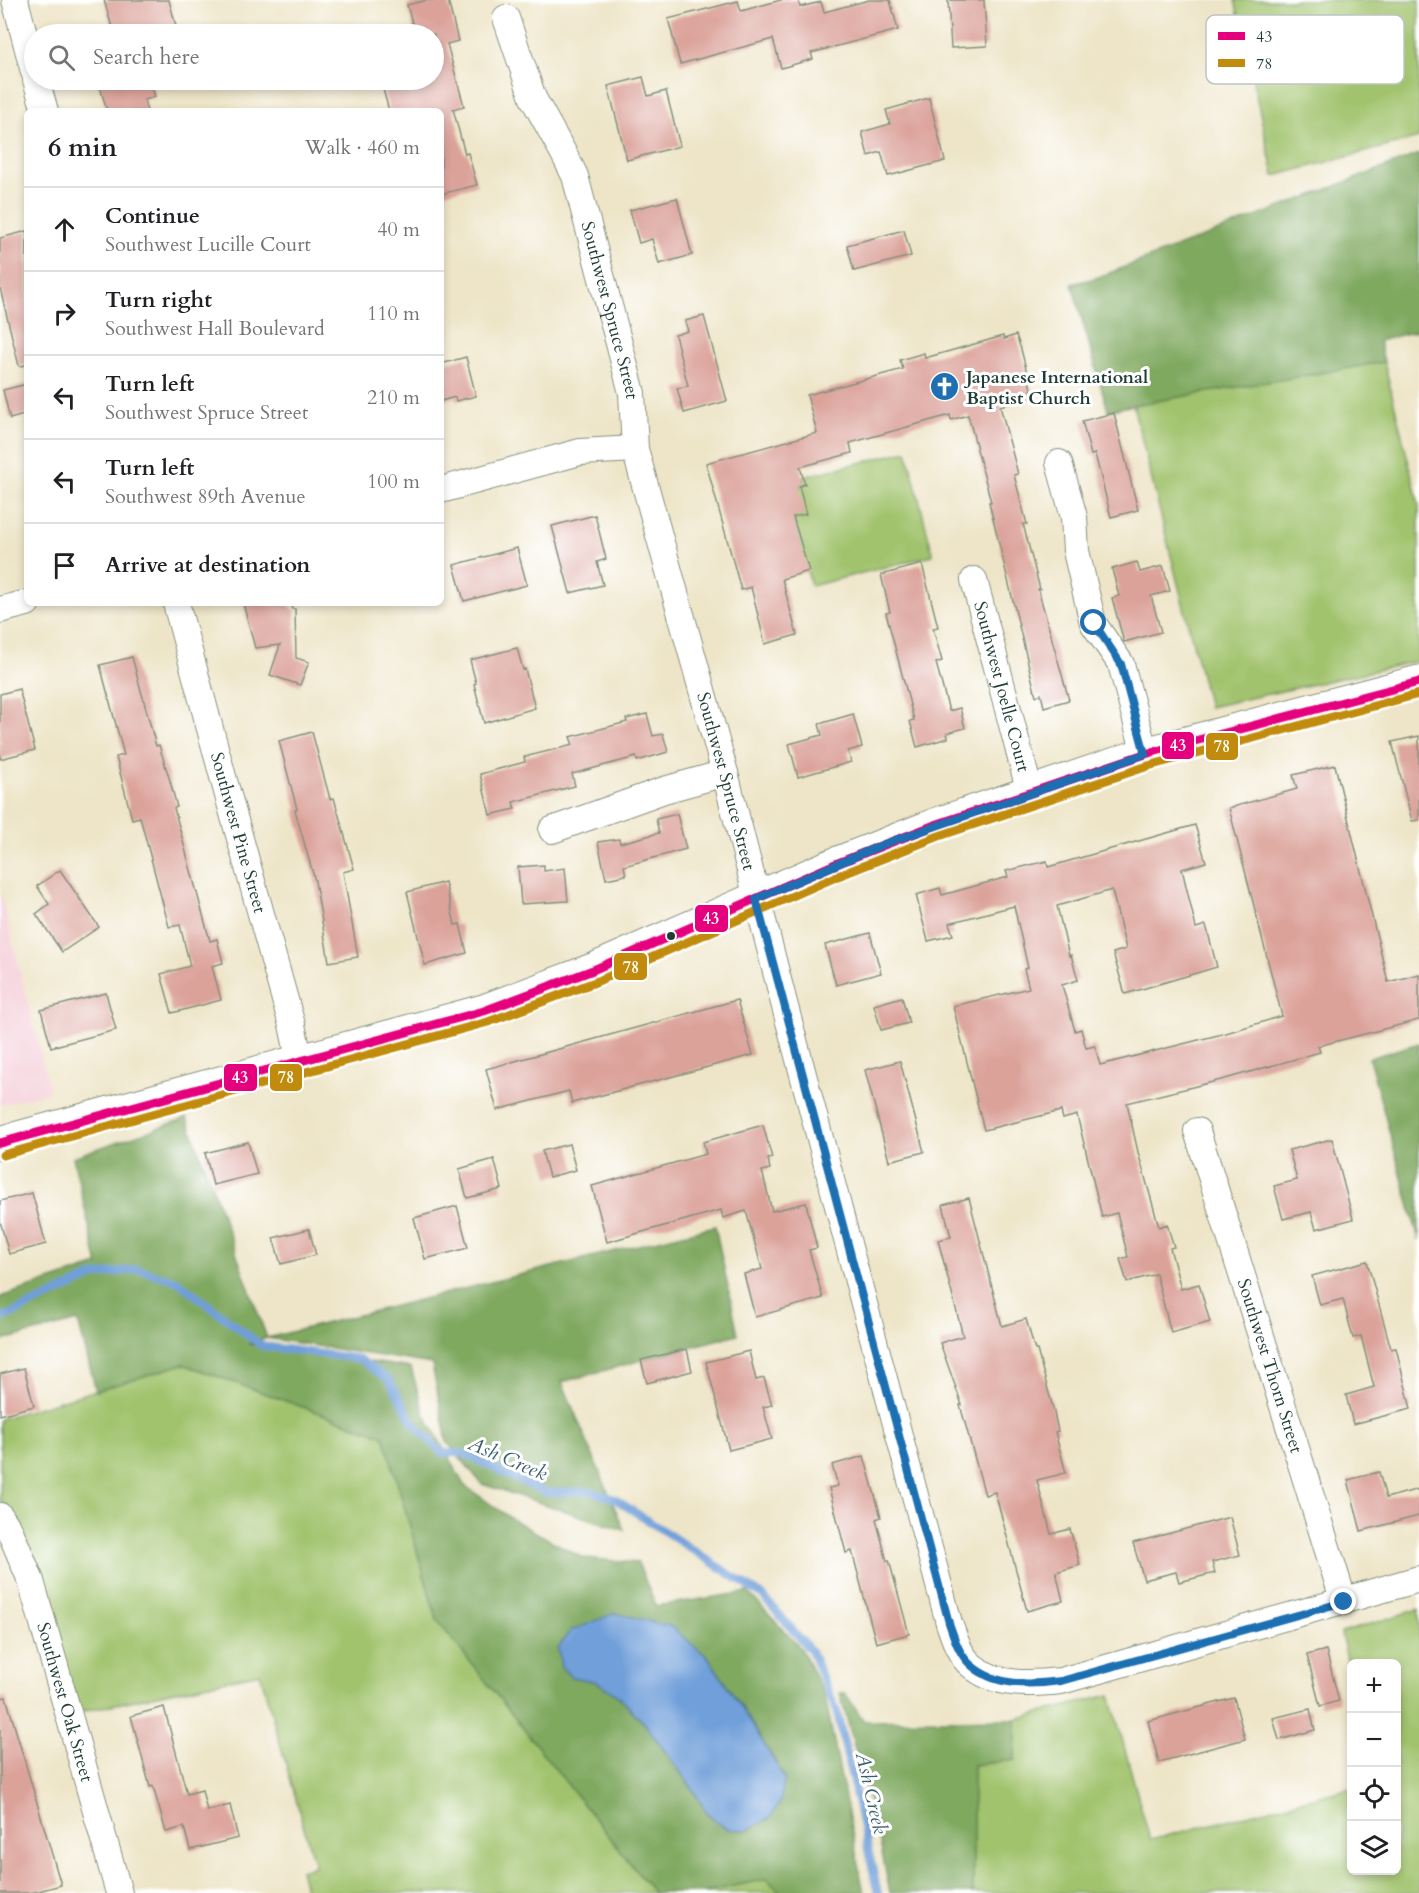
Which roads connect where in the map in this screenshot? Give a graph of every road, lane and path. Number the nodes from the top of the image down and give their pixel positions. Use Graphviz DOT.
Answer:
graph roads {
  1 [pos="15,0"];
  2 [pos="506,18"];
  3 [pos="24,34"];
  4 [pos="39,90"];
  5 [pos="44,108"];
  6 [pos="635,449"];
  7 [pos="1059,463"];
  8 [pos="444,489"];
  9 [pos="974,580"];
  10 [pos="24,604"];
  11 [pos="177,606"];
  12 [pos="0,610"];
  13 [pos="1419,682"];
  14 [pos="1145,754"];
  15 [pos="725,773"];
  16 [pos="1030,793"];
  17 [pos="552,830"];
  18 [pos="756,899"];
  19 [pos="300,1062"];
  20 [pos="1197,1131"];
  21 [pos="0,1143"];
  22 [pos="0,1516"];
  23 [pos="1419,1579"];
  24 [pos="1344,1602"];
  25 [pos="119,1893"];
  1 -- 3 [label="street"];
  2 -- 6 [label="street, Southwest Spruce Street"];
  4 -- 5 [label="street"];
  6 -- 8 [label="street"];
  6 -- 15 [label="street, Southwest Spruce Street"];
  7 -- 14 [label="street"];
  9 -- 16 [label="street, Southwest Joelle Court"];
  10 -- 12 [label="street"];
  11 -- 19 [label="street, Southwest Pine Street"];
  13 -- 14 [label="main road"];
  14 -- 16 [label="main road"];
  15 -- 17 [label="street"];
  15 -- 18 [label="street, Southwest Spruce Street"];
  16 -- 18 [label="main road"];
  18 -- 19 [label="main road"];
  18 -- 24 [label="street, Southwest Spruce Street"];
  19 -- 21 [label="main road"];
  20 -- 24 [label="street, Southwest Thorn Street"];
  22 -- 25 [label="street, Southwest Oak Street"];
  23 -- 24 [label="street"];
}
